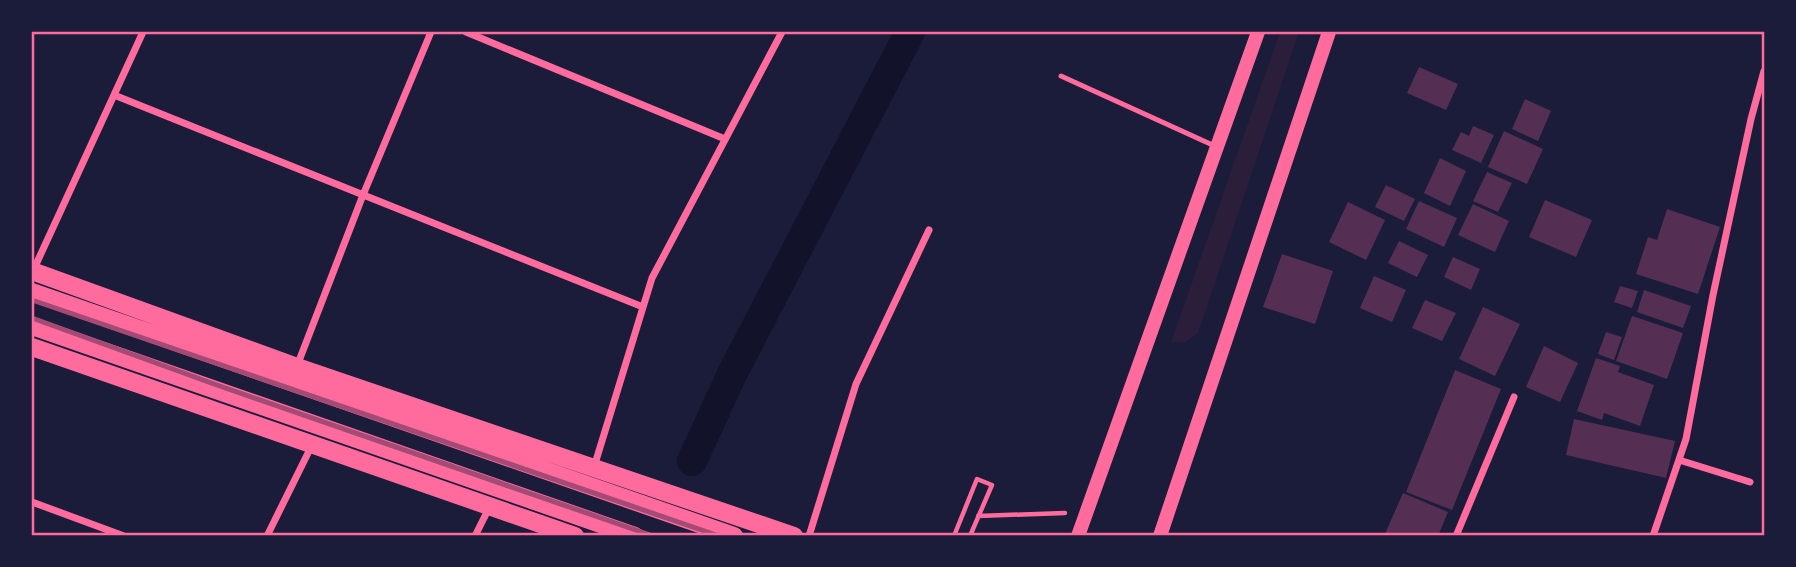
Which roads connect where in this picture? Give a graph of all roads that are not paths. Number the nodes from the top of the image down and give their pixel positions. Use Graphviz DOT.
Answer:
graph roads {
  1 [pos="143,32"];
  2 [pos="431,32"];
  3 [pos="466,32"];
  4 [pos="782,32"];
  5 [pos="1258,32"];
  6 [pos="1329,32"];
  7 [pos="1765,71"];
  8 [pos="1061,76"];
  9 [pos="114,95"];
  10 [pos="725,139"];
  11 [pos="1217,147"];
  12 [pos="363,195"];
  13 [pos="929,230"];
  14 [pos="32,271"];
  15 [pos="32,292"];
  16 [pos="643,307"];
  17 [pos="32,326"];
  18 [pos="32,347"];
  19 [pos="297,367"];
  20 [pos="1514,397"];
  21 [pos="312,444"];
  22 [pos="1679,460"];
  23 [pos="594,467"];
  24 [pos="1750,482"];
  25 [pos="32,502"];
  26 [pos="489,506"];
  27 [pos="124,536"];
  28 [pos="267,536"];
  29 [pos="475,536"];
  30 [pos="575,536"];
  31 [pos="635,536"];
  32 [pos="734,536"];
  33 [pos="794,536"];
  34 [pos="809,536"];
  35 [pos="1078,536"];
  36 [pos="1160,536"];
  37 [pos="1456,536"];
  38 [pos="1653,536"];
  1 -- 9 [label="street"];
  2 -- 12 [label="street"];
  3 -- 10 [label="street"];
  4 -- 10 [label="street"];
  5 -- 11 [label="main road"];
  6 -- 36 [label="main road"];
  7 -- 22 [label="street"];
  8 -- 11 [label="lane"];
  9 -- 12 [label="street"];
  9 -- 14 [label="street"];
  10 -- 16 [label="street"];
  11 -- 35 [label="main road"];
  12 -- 16 [label="street"];
  12 -- 19 [label="street"];
  13 -- 34 [label="street"];
  14 -- 19 [label="main road"];
  15 -- 32 [label="main road"];
  16 -- 23 [label="street"];
  17 -- 31 [label="main road"];
  18 -- 21 [label="main road"];
  19 -- 23 [label="main road"];
  20 -- 37 [label="street"];
  21 -- 26 [label="main road"];
  21 -- 28 [label="street"];
  22 -- 24 [label="street"];
  22 -- 38 [label="street"];
  23 -- 33 [label="main road"];
  25 -- 27 [label="street"];
  26 -- 29 [label="street"];
  26 -- 30 [label="main road"];
}
